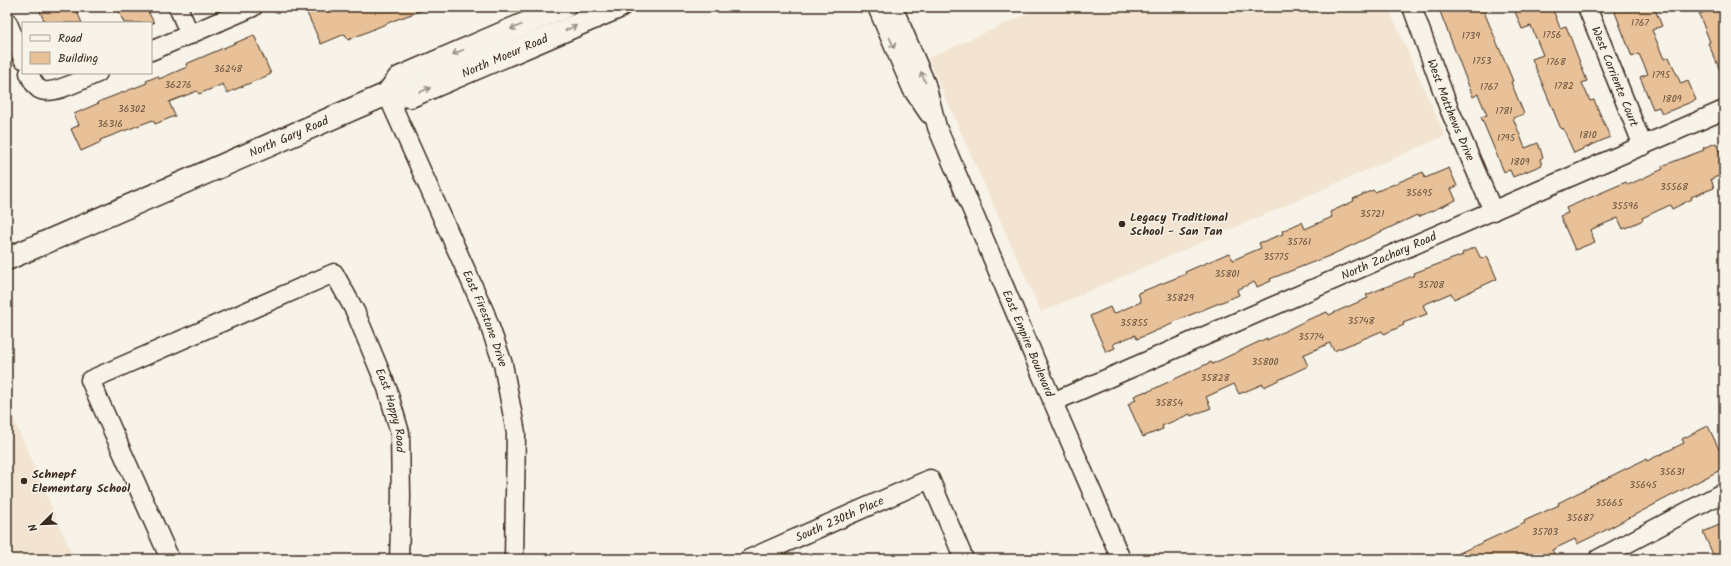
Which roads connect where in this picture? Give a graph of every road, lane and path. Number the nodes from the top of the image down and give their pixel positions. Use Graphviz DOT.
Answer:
graph roads {
  1 [pos="178,7"];
  2 [pos="253,7"];
  3 [pos="564,7"];
  4 [pos="619,7"];
  5 [pos="877,7"];
  6 [pos="893,7"];
  7 [pos="1412,7"];
  8 [pos="1587,7"];
  9 [pos="7,21"];
  10 [pos="190,35"];
  11 [pos="152,51"];
  12 [pos="22,57"];
  13 [pos="29,74"];
  14 [pos="96,74"];
  15 [pos="388,94"];
  16 [pos="1724,110"];
  17 [pos="937,126"];
  18 [pos="1643,146"];
  19 [pos="1493,211"];
  20 [pos="7,259"];
  21 [pos="1052,402"];
  22 [pos="1724,492"];
  23 [pos="783,552"];
  24 [pos="1604,558"];
  25 [pos="170,559"];
  26 [pos="399,559"];
  27 [pos="514,559"];
  28 [pos="749,559"];
  29 [pos="964,559"];
  30 [pos="1121,559"];
  1 -- 10 [label="street"];
  2 -- 10 [label="street"];
  3 -- 15 [label="main road, one-way"];
  15 -- 4 [label="main road, North Moeur Road, one-way"];
  5 -- 17 [label="street, East Empire Boulevard, one-way"];
  17 -- 6 [label="street, East Empire Boulevard, one-way"];
  7 -- 19 [label="street, West Matthews Drive"];
  8 -- 18 [label="street, West Corriente Court"];
  9 -- 12 [label="street"];
  10 -- 11 [label="street"];
  13 -- 14 [label="street"];
  15 -- 20 [label="main road, North Gary Road"];
  15 -- 27 [label="street, East Firestone Drive"];
  16 -- 18 [label="street, North Zachary Road"];
  17 -- 21 [label="street, East Empire Boulevard"];
  18 -- 19 [label="street, North Zachary Road"];
  19 -- 21 [label="street, North Zachary Road"];
  21 -- 30 [label="street, East Empire Boulevard"];
  22 -- 24 [label="street"];
  23 -- 28 [label="street, South 230th Place"];
  23 -- 29 [label="street, South 230th Place"];
  25 -- 26 [label="street, East Happy Road"];
}
